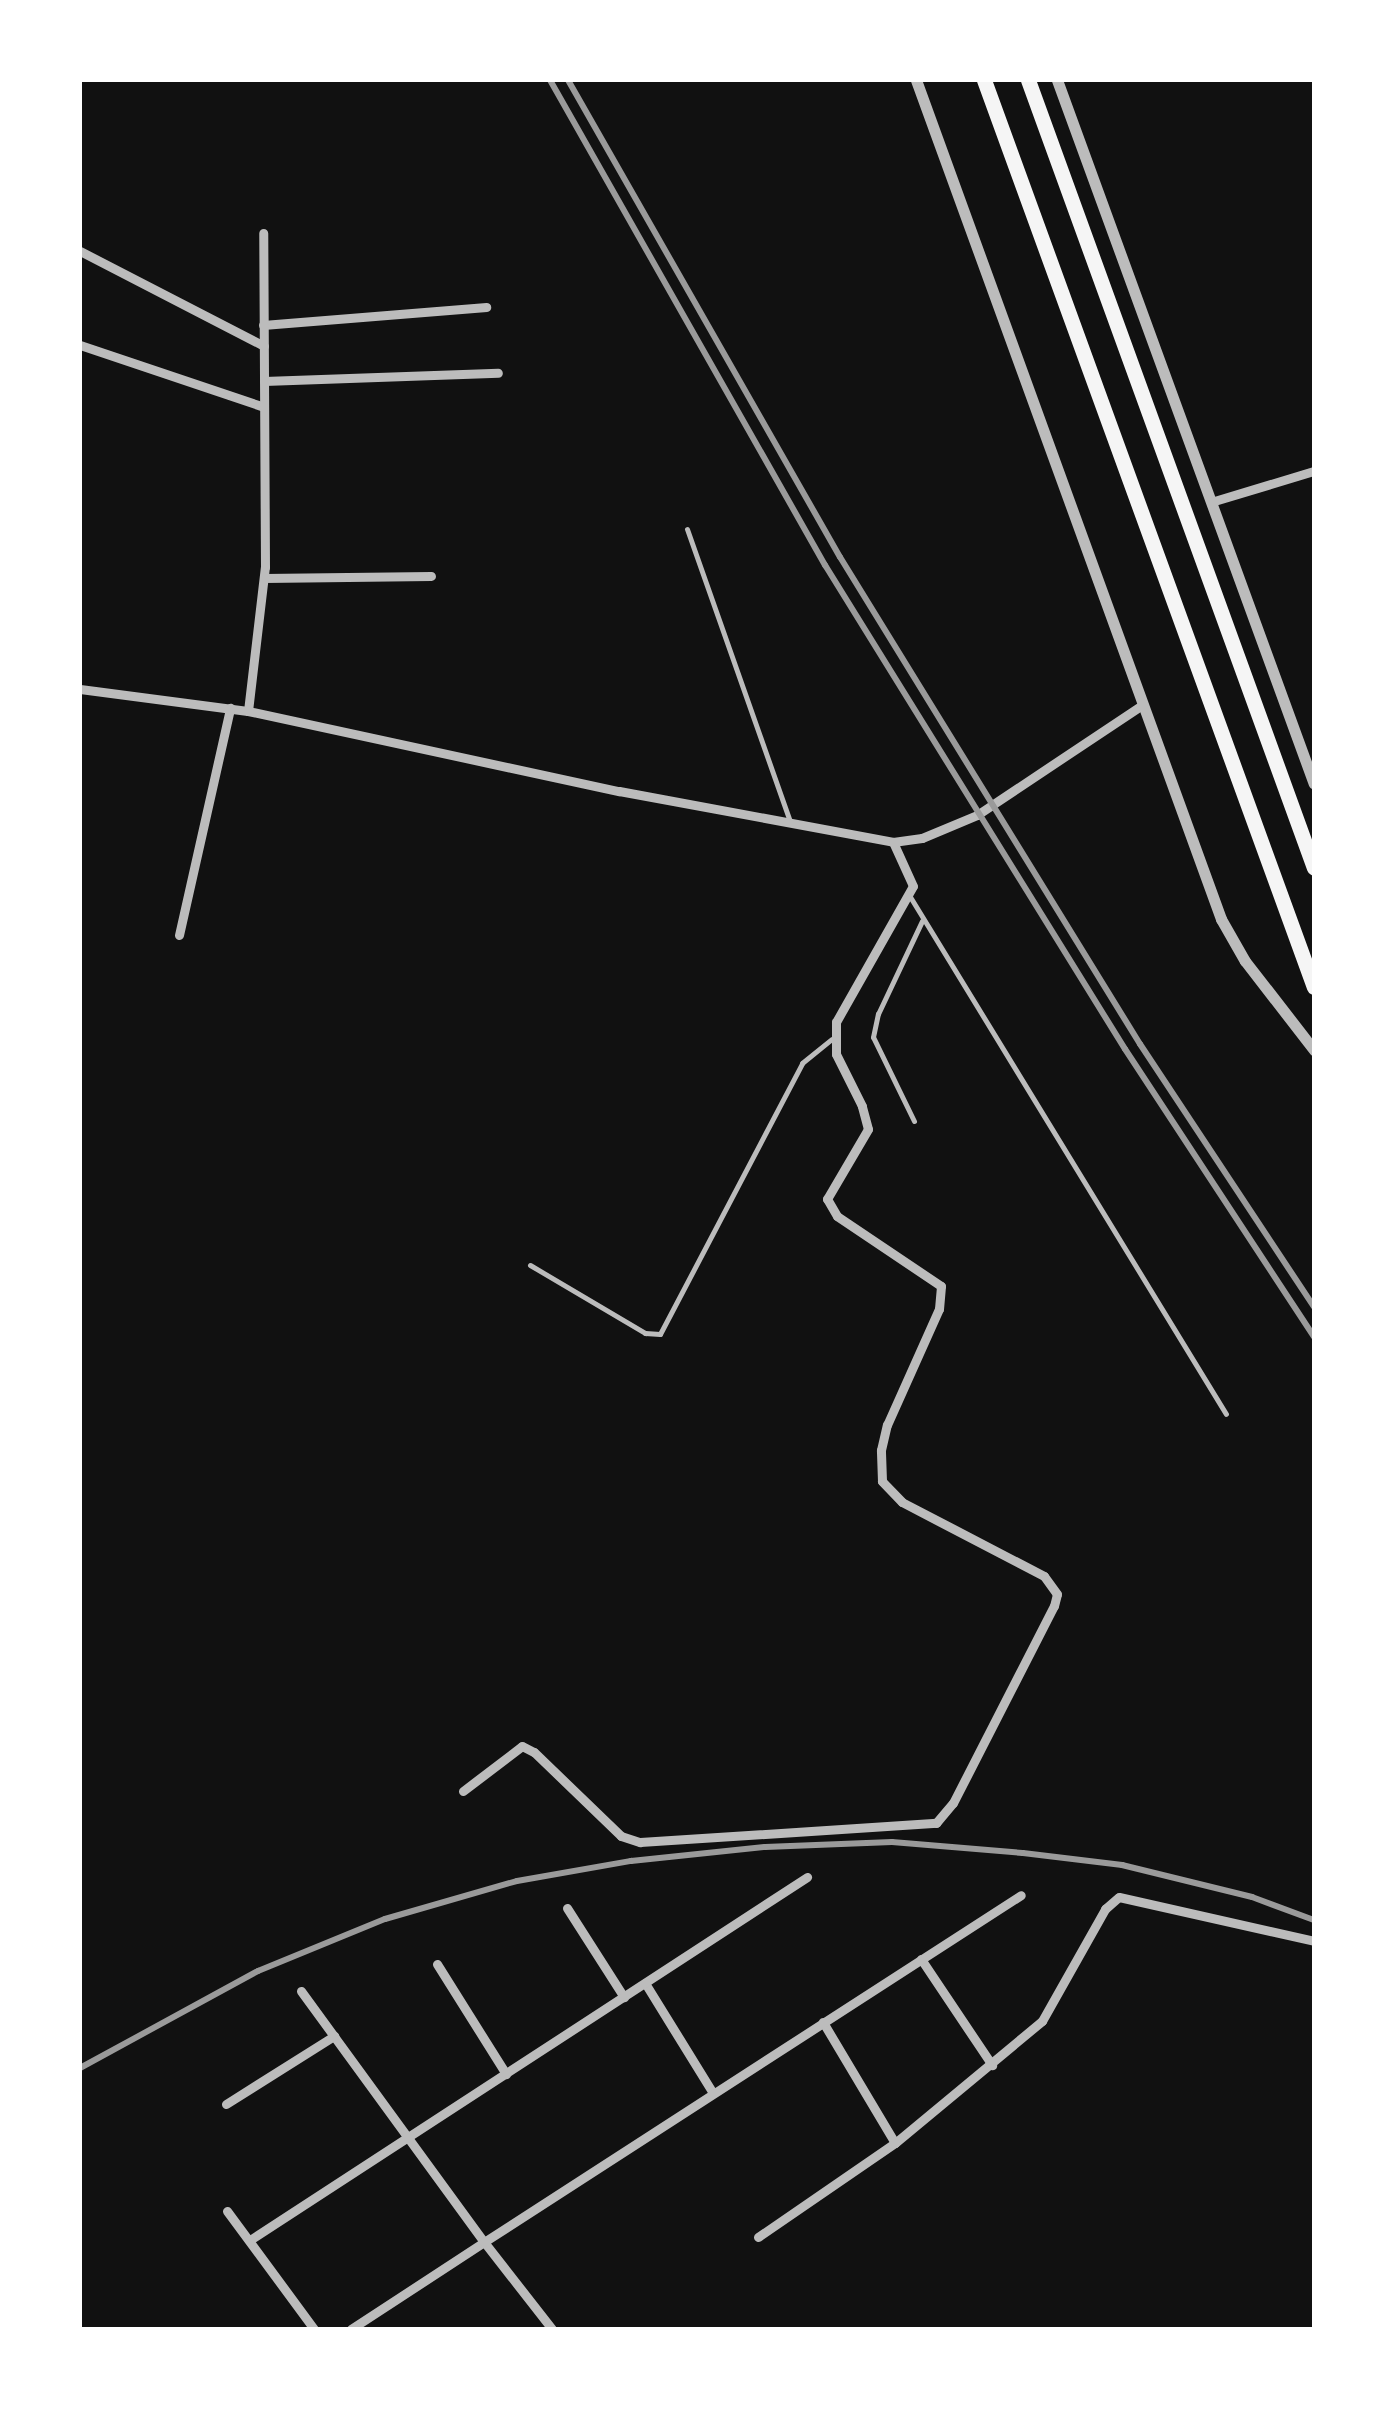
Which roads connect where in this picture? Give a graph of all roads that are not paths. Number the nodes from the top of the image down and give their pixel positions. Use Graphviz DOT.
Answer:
graph roads {
  1 [pos="916,80"];
  2 [pos="984,80"];
  3 [pos="1028,80"];
  4 [pos="1057,80"];
  5 [pos="263,233"];
  6 [pos="80,251"];
  7 [pos="486,308"];
  8 [pos="264,324"];
  9 [pos="80,345"];
  10 [pos="264,346"];
  11 [pos="498,373"];
  12 [pos="264,380"];
  13 [pos="264,407"];
  14 [pos="1314,471"];
  15 [pos="1211,502"];
  16 [pos="687,529"];
  17 [pos="430,576"];
  18 [pos="264,578"];
  19 [pos="80,689"];
  20 [pos="1142,704"];
  21 [pos="230,708"];
  22 [pos="248,711"];
  23 [pos="1314,784"];
  24 [pos="792,824"];
  25 [pos="893,842"];
  26 [pos="1314,868"];
  27 [pos="909,895"];
  28 [pos="922,921"];
  29 [pos="179,934"];
  30 [pos="1314,986"];
  31 [pos="832,1039"];
  32 [pos="1314,1050"];
  33 [pos="914,1120"];
  34 [pos="530,1265"];
  35 [pos="1226,1414"];
  36 [pos="462,1791"];
  37 [pos="807,1877"];
  38 [pos="1021,1896"];
  39 [pos="568,1908"];
  40 [pos="1314,1941"];
  41 [pos="921,1960"];
  42 [pos="437,1964"];
  43 [pos="645,1983"];
  44 [pos="301,1991"];
  45 [pos="624,1997"];
  46 [pos="823,2022"];
  47 [pos="334,2036"];
  48 [pos="992,2064"];
  49 [pos="506,2074"];
  50 [pos="713,2093"];
  51 [pos="226,2104"];
  52 [pos="408,2138"];
  53 [pos="895,2142"];
  54 [pos="228,2210"];
  55 [pos="758,2238"];
  56 [pos="250,2240"];
  57 [pos="484,2242"];
  58 [pos="314,2329"];
  59 [pos="351,2329"];
  60 [pos="552,2329"];
  1 -- 20 [label="street"];
  2 -- 30 [label="highway"];
  3 -- 26 [label="highway"];
  4 -- 15 [label="street"];
  5 -- 8 [label="street"];
  6 -- 10 [label="street"];
  7 -- 8 [label="street"];
  8 -- 10 [label="street"];
  9 -- 13 [label="street"];
  10 -- 12 [label="street"];
  11 -- 12 [label="street"];
  12 -- 13 [label="street"];
  13 -- 18 [label="street"];
  14 -- 15 [label="street"];
  15 -- 23 [label="street"];
  16 -- 24 [label="lane"];
  17 -- 18 [label="street"];
  18 -- 22 [label="street"];
  19 -- 21 [label="street"];
  20 -- 25 [label="street"];
  20 -- 32 [label="street"];
  21 -- 22 [label="street"];
  21 -- 29 [label="street"];
  22 -- 24 [label="street"];
  24 -- 25 [label="street"];
  25 -- 27 [label="street"];
  27 -- 28 [label="lane"];
  27 -- 31 [label="street"];
  28 -- 33 [label="lane"];
  28 -- 35 [label="lane"];
  31 -- 34 [label="lane"];
  31 -- 36 [label="street"];
  37 -- 43 [label="street"];
  38 -- 41 [label="street"];
  39 -- 45 [label="street"];
  40 -- 48 [label="street"];
  41 -- 46 [label="street"];
  41 -- 48 [label="street"];
  42 -- 49 [label="street"];
  43 -- 45 [label="street"];
  43 -- 50 [label="street"];
  44 -- 47 [label="street"];
  45 -- 49 [label="street"];
  46 -- 50 [label="street"];
  46 -- 53 [label="street"];
  47 -- 51 [label="street"];
  47 -- 52 [label="street"];
  48 -- 53 [label="street"];
  49 -- 52 [label="street"];
  50 -- 57 [label="street"];
  52 -- 56 [label="street"];
  52 -- 57 [label="street"];
  53 -- 55 [label="street"];
  54 -- 56 [label="street"];
  56 -- 58 [label="street"];
  57 -- 59 [label="street"];
  57 -- 60 [label="street"];
}
